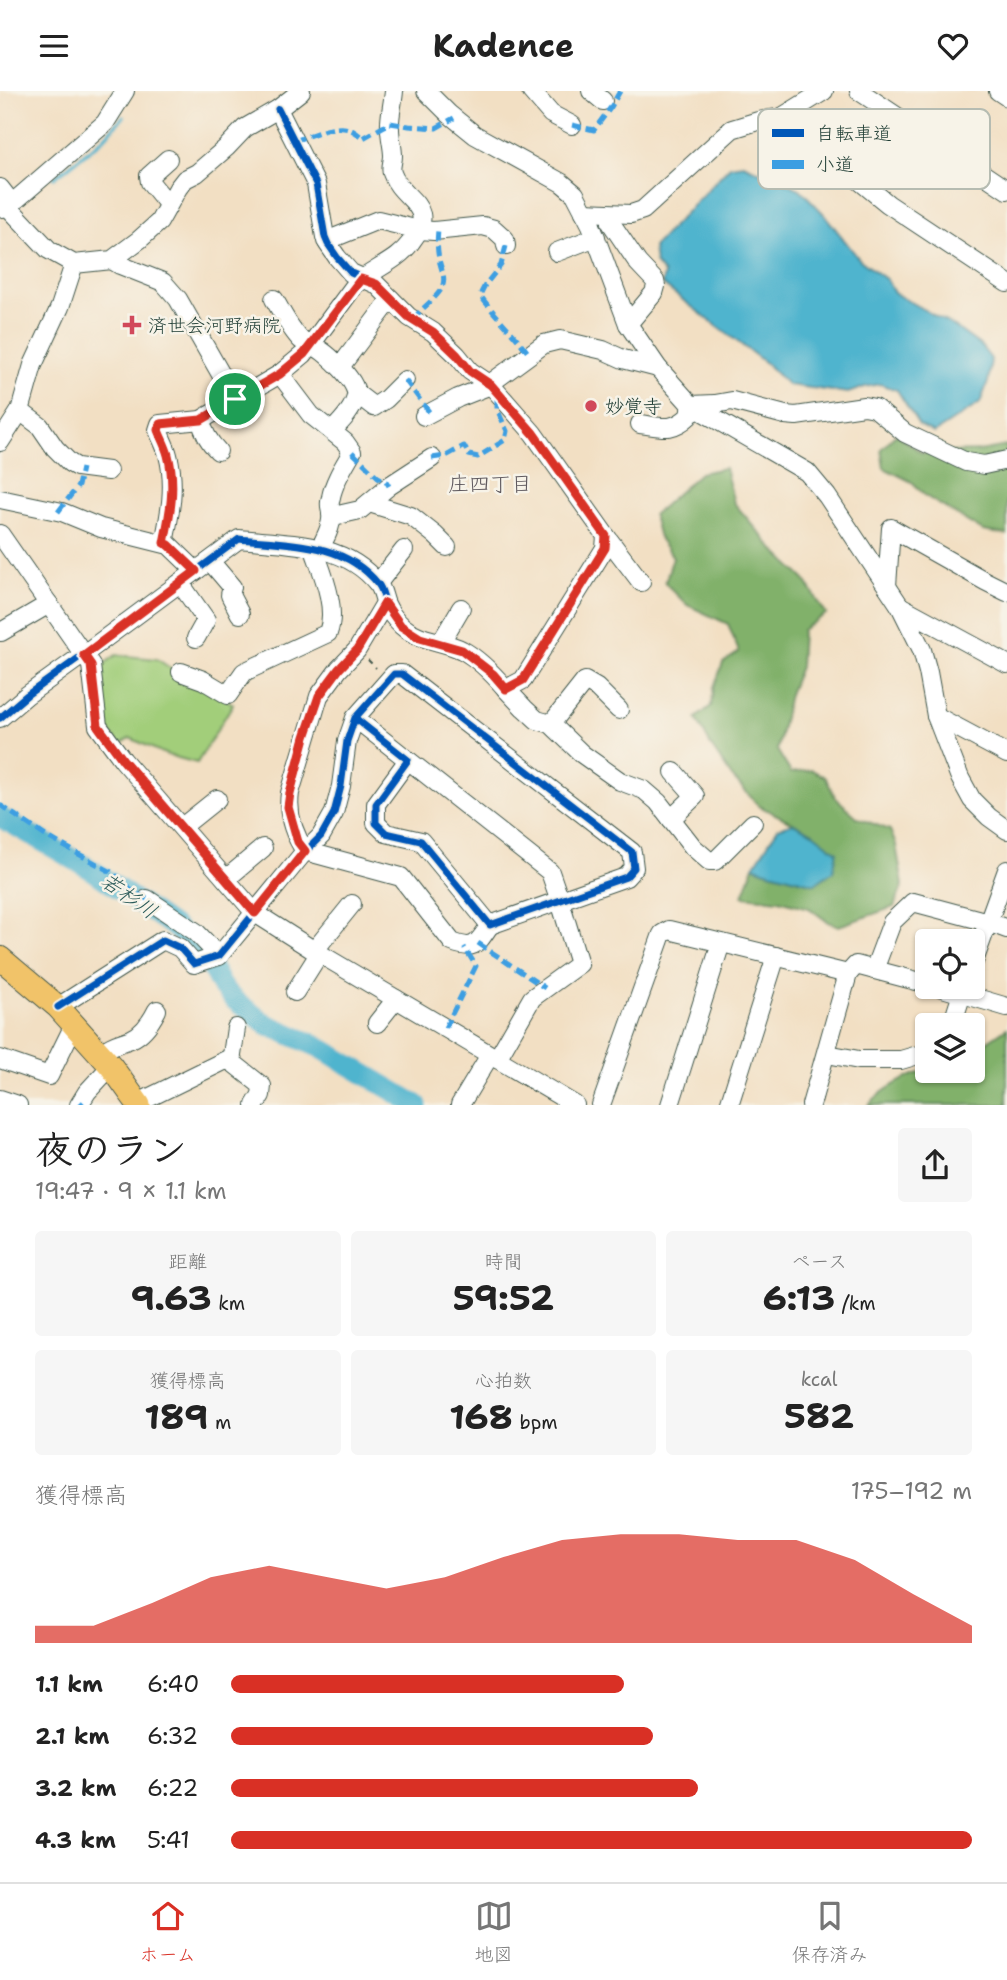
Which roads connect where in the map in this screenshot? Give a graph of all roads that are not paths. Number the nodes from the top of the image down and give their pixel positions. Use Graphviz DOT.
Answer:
graph roads {
  1 [pos="124,91"];
  2 [pos="301,91"];
  3 [pos="394,91"];
  4 [pos="426,91"];
  5 [pos="531,91"];
  6 [pos="824,91"];
  7 [pos="859,91"];
  8 [pos="998,91"];
  9 [pos="1007,97"];
  10 [pos="278,109"];
  11 [pos="795,109"];
  12 [pos="886,109"];
  13 [pos="758,121"];
  14 [pos="572,125"];
  15 [pos="168,159"];
  16 [pos="990,179"];
  17 [pos="0,188"];
  18 [pos="870,189"];
  19 [pos="1007,190"];
  20 [pos="168,204"];
  21 [pos="5,207"];
  22 [pos="584,212"];
  23 [pos="611,214"];
  24 [pos="419,230"];
  25 [pos="596,237"];
  26 [pos="327,241"];
  27 [pos="506,246"];
  28 [pos="557,252"];
  29 [pos="112,260"];
  30 [pos="74,264"];
  31 [pos="361,279"];
  32 [pos="1007,283"];
  33 [pos="274,299"];
  34 [pos="391,299"];
  35 [pos="628,324"];
  36 [pos="310,345"];
  37 [pos="340,367"];
  38 [pos="658,369"];
  39 [pos="280,374"];
  40 [pos="405,380"];
  41 [pos="491,385"];
  42 [pos="357,394"];
  43 [pos="235,399"];
  44 [pos="691,405"];
  45 [pos="19,411"];
  46 [pos="424,416"];
  47 [pos="201,420"];
  48 [pos="640,424"];
  49 [pos="332,431"];
  50 [pos="0,442"];
  51 [pos="218,451"];
  52 [pos="432,458"];
  53 [pos="1007,460"];
  54 [pos="108,471"];
  55 [pos="0,499"];
  56 [pos="369,503"];
  57 [pos="331,513"];
  58 [pos="0,534"];
  59 [pos="606,536"];
  60 [pos="164,543"];
  61 [pos="447,547"];
  62 [pos="320,548"];
  63 [pos="404,549"];
  64 [pos="7,559"];
  65 [pos="203,566"];
  66 [pos="641,582"];
  67 [pos="180,583"];
  68 [pos="378,583"];
  69 [pos="887,586"];
  70 [pos="1007,592"];
  71 [pos="385,603"];
  72 [pos="49,604"];
  73 [pos="900,606"];
  74 [pos="461,608"];
  75 [pos="240,614"];
  76 [pos="1,632"];
  77 [pos="196,638"];
  78 [pos="441,642"];
  79 [pos="84,655"];
  80 [pos="1007,664"];
  81 [pos="181,672"];
  82 [pos="506,689"];
  83 [pos="619,710"];
  84 [pos="936,716"];
  85 [pos="0,718"];
  86 [pos="355,718"];
  87 [pos="551,724"];
  88 [pos="1007,754"];
  89 [pos="408,760"];
  90 [pos="674,772"];
  91 [pos="217,799"];
  92 [pos="671,819"];
  93 [pos="752,823"];
  94 [pos="182,827"];
  95 [pos="1007,830"];
  96 [pos="263,848"];
  97 [pos="305,851"];
  98 [pos="1007,870"];
  99 [pos="226,879"];
  100 [pos="147,899"];
  101 [pos="560,901"];
  102 [pos="352,904"];
  103 [pos="255,913"];
  104 [pos="988,922"];
  105 [pos="490,925"];
  106 [pos="1007,929"];
  107 [pos="985,930"];
  108 [pos="720,943"];
  109 [pos="317,952"];
  110 [pos="219,956"];
  111 [pos="776,956"];
  112 [pos="0,958"];
  113 [pos="874,970"];
  114 [pos="848,974"];
  115 [pos="915,981"];
  116 [pos="295,992"];
  117 [pos="985,998"];
  118 [pos="396,999"];
  119 [pos="58,1007"];
  120 [pos="1007,1007"];
  121 [pos="157,1010"];
  122 [pos="377,1023"];
  123 [pos="74,1025"];
  124 [pos="236,1028"];
  125 [pos="827,1054"];
  126 [pos="915,1056"];
  127 [pos="494,1057"];
  128 [pos="0,1059"];
  129 [pos="106,1060"];
  130 [pos="232,1062"];
  131 [pos="0,1099"];
  132 [pos="138,1104"];
  133 [pos="674,1104"];
  134 [pos="18,1105"];
  135 [pos="79,1105"];
  136 [pos="255,1105"];
  137 [pos="460,1105"];
  138 [pos="575,1105"];
  139 [pos="601,1105"];
  140 [pos="729,1105"];
  141 [pos="811,1105"];
  1 -- 21 [label="street"];
  2 -- 10 [label="street"];
  3 -- 24 [label="street"];
  4 -- 22 [label="street"];
  5 -- 14 [label="street"];
  6 -- 11 [label="street"];
  7 -- 12 [label="street"];
  8 -- 9 [label="street"];
  10 -- 20 [label="street"];
  10 -- 26 [label="street"];
  13 -- 23 [label="street"];
  15 -- 20 [label="street"];
  16 -- 19 [label="street"];
  17 -- 21 [label="street"];
  18 -- 32 [label="street"];
  20 -- 29 [label="street"];
  21 -- 30 [label="street"];
  22 -- 23 [label="street"];
  22 -- 25 [label="street"];
  23 -- 35 [label="street"];
  24 -- 26 [label="street"];
  24 -- 27 [label="street"];
  24 -- 31 [label="street"];
  25 -- 28 [label="street"];
  25 -- 35 [label="street"];
  26 -- 31 [label="street"];
  29 -- 30 [label="street"];
  29 -- 43 [label="street"];
  30 -- 45 [label="street"];
  31 -- 34 [label="street"];
  31 -- 36 [label="street"];
  33 -- 36 [label="street"];
  34 -- 37 [label="street"];
  34 -- 41 [label="street"];
  35 -- 38 [label="street"];
  36 -- 37 [label="street"];
  36 -- 39 [label="street"];
  37 -- 42 [label="street"];
  38 -- 41 [label="street"];
  38 -- 44 [label="street"];
  39 -- 43 [label="street"];
  39 -- 49 [label="street"];
  40 -- 42 [label="street"];
  41 -- 46 [label="street"];
  41 -- 59 [label="street"];
  42 -- 49 [label="street"];
  43 -- 47 [label="street"];
  44 -- 48 [label="street"];
  44 -- 53 [label="street"];
  44 -- 69 [label="street"];
  45 -- 50 [label="street"];
  45 -- 54 [label="street"];
  47 -- 51 [label="street"];
  47 -- 60 [label="street"];
  49 -- 57 [label="street"];
  52 -- 56 [label="street"];
  55 -- 60 [label="street"];
  56 -- 57 [label="street"];
  56 -- 61 [label="street"];
  57 -- 62 [label="street"];
  58 -- 64 [label="street"];
  59 -- 66 [label="street"];
  59 -- 82 [label="street"];
  60 -- 65 [label="street"];
  62 -- 65 [label="street"];
  62 -- 68 [label="street"];
  62 -- 81 [label="street"];
  63 -- 68 [label="street"];
  64 -- 72 [label="street"];
  65 -- 67 [label="street"];
  65 -- 75 [label="street"];
  67 -- 77 [label="street"];
  67 -- 79 [label="street"];
  68 -- 71 [label="street"];
  69 -- 70 [label="street"];
  69 -- 73 [label="street"];
  71 -- 78 [label="street"];
  71 -- 97 [label="street"];
  72 -- 76 [label="street"];
  72 -- 79 [label="street"];
  73 -- 80 [label="street"];
  73 -- 84 [label="street"];
  74 -- 78 [label="street"];
  78 -- 82 [label="street"];
  79 -- 85 [label="street"];
  79 -- 94 [label="street"];
  82 -- 87 [label="street"];
  83 -- 87 [label="street"];
  84 -- 88 [label="street"];
  84 -- 95 [label="street"];
  86 -- 89 [label="street"];
  86 -- 97 [label="street"];
  86 -- 101 [label="street"];
  87 -- 92 [label="street"];
  89 -- 101 [label="street"];
  89 -- 105 [label="street"];
  90 -- 92 [label="street"];
  91 -- 94 [label="street"];
  92 -- 93 [label="street"];
  94 -- 99 [label="street"];
  96 -- 99 [label="street"];
  97 -- 103 [label="street"];
  97 -- 105 [label="street"];
  98 -- 104 [label="street"];
  99 -- 103 [label="street"];
  100 -- 110 [label="street"];
  101 -- 105 [label="street"];
  101 -- 127 [label="street"];
  102 -- 109 [label="street"];
  103 -- 109 [label="street"];
  103 -- 110 [label="street"];
  104 -- 106 [label="street"];
  104 -- 107 [label="street"];
  104 -- 113 [label="street"];
  108 -- 111 [label="street"];
  108 -- 133 [label="street"];
  108 -- 139 [label="street"];
  109 -- 116 [label="street"];
  109 -- 118 [label="street"];
  110 -- 119 [label="street"];
  111 -- 114 [label="street"];
  111 -- 140 [label="street"];
  112 -- 119 [label="main road"];
  113 -- 114 [label="street"];
  113 -- 115 [label="street"];
  114 -- 125 [label="street"];
  117 -- 120 [label="street"];
  118 -- 122 [label="street"];
  118 -- 127 [label="street"];
  119 -- 123 [label="main road"];
  121 -- 129 [label="street"];
  123 -- 128 [label="street"];
  123 -- 129 [label="main road"];
  124 -- 130 [label="street"];
  125 -- 126 [label="street"];
  125 -- 141 [label="street"];
  127 -- 137 [label="street"];
  127 -- 138 [label="street"];
  129 -- 132 [label="main road"];
  129 -- 135 [label="street"];
  130 -- 132 [label="street"];
  130 -- 136 [label="street"];
  131 -- 134 [label="street"];
}
